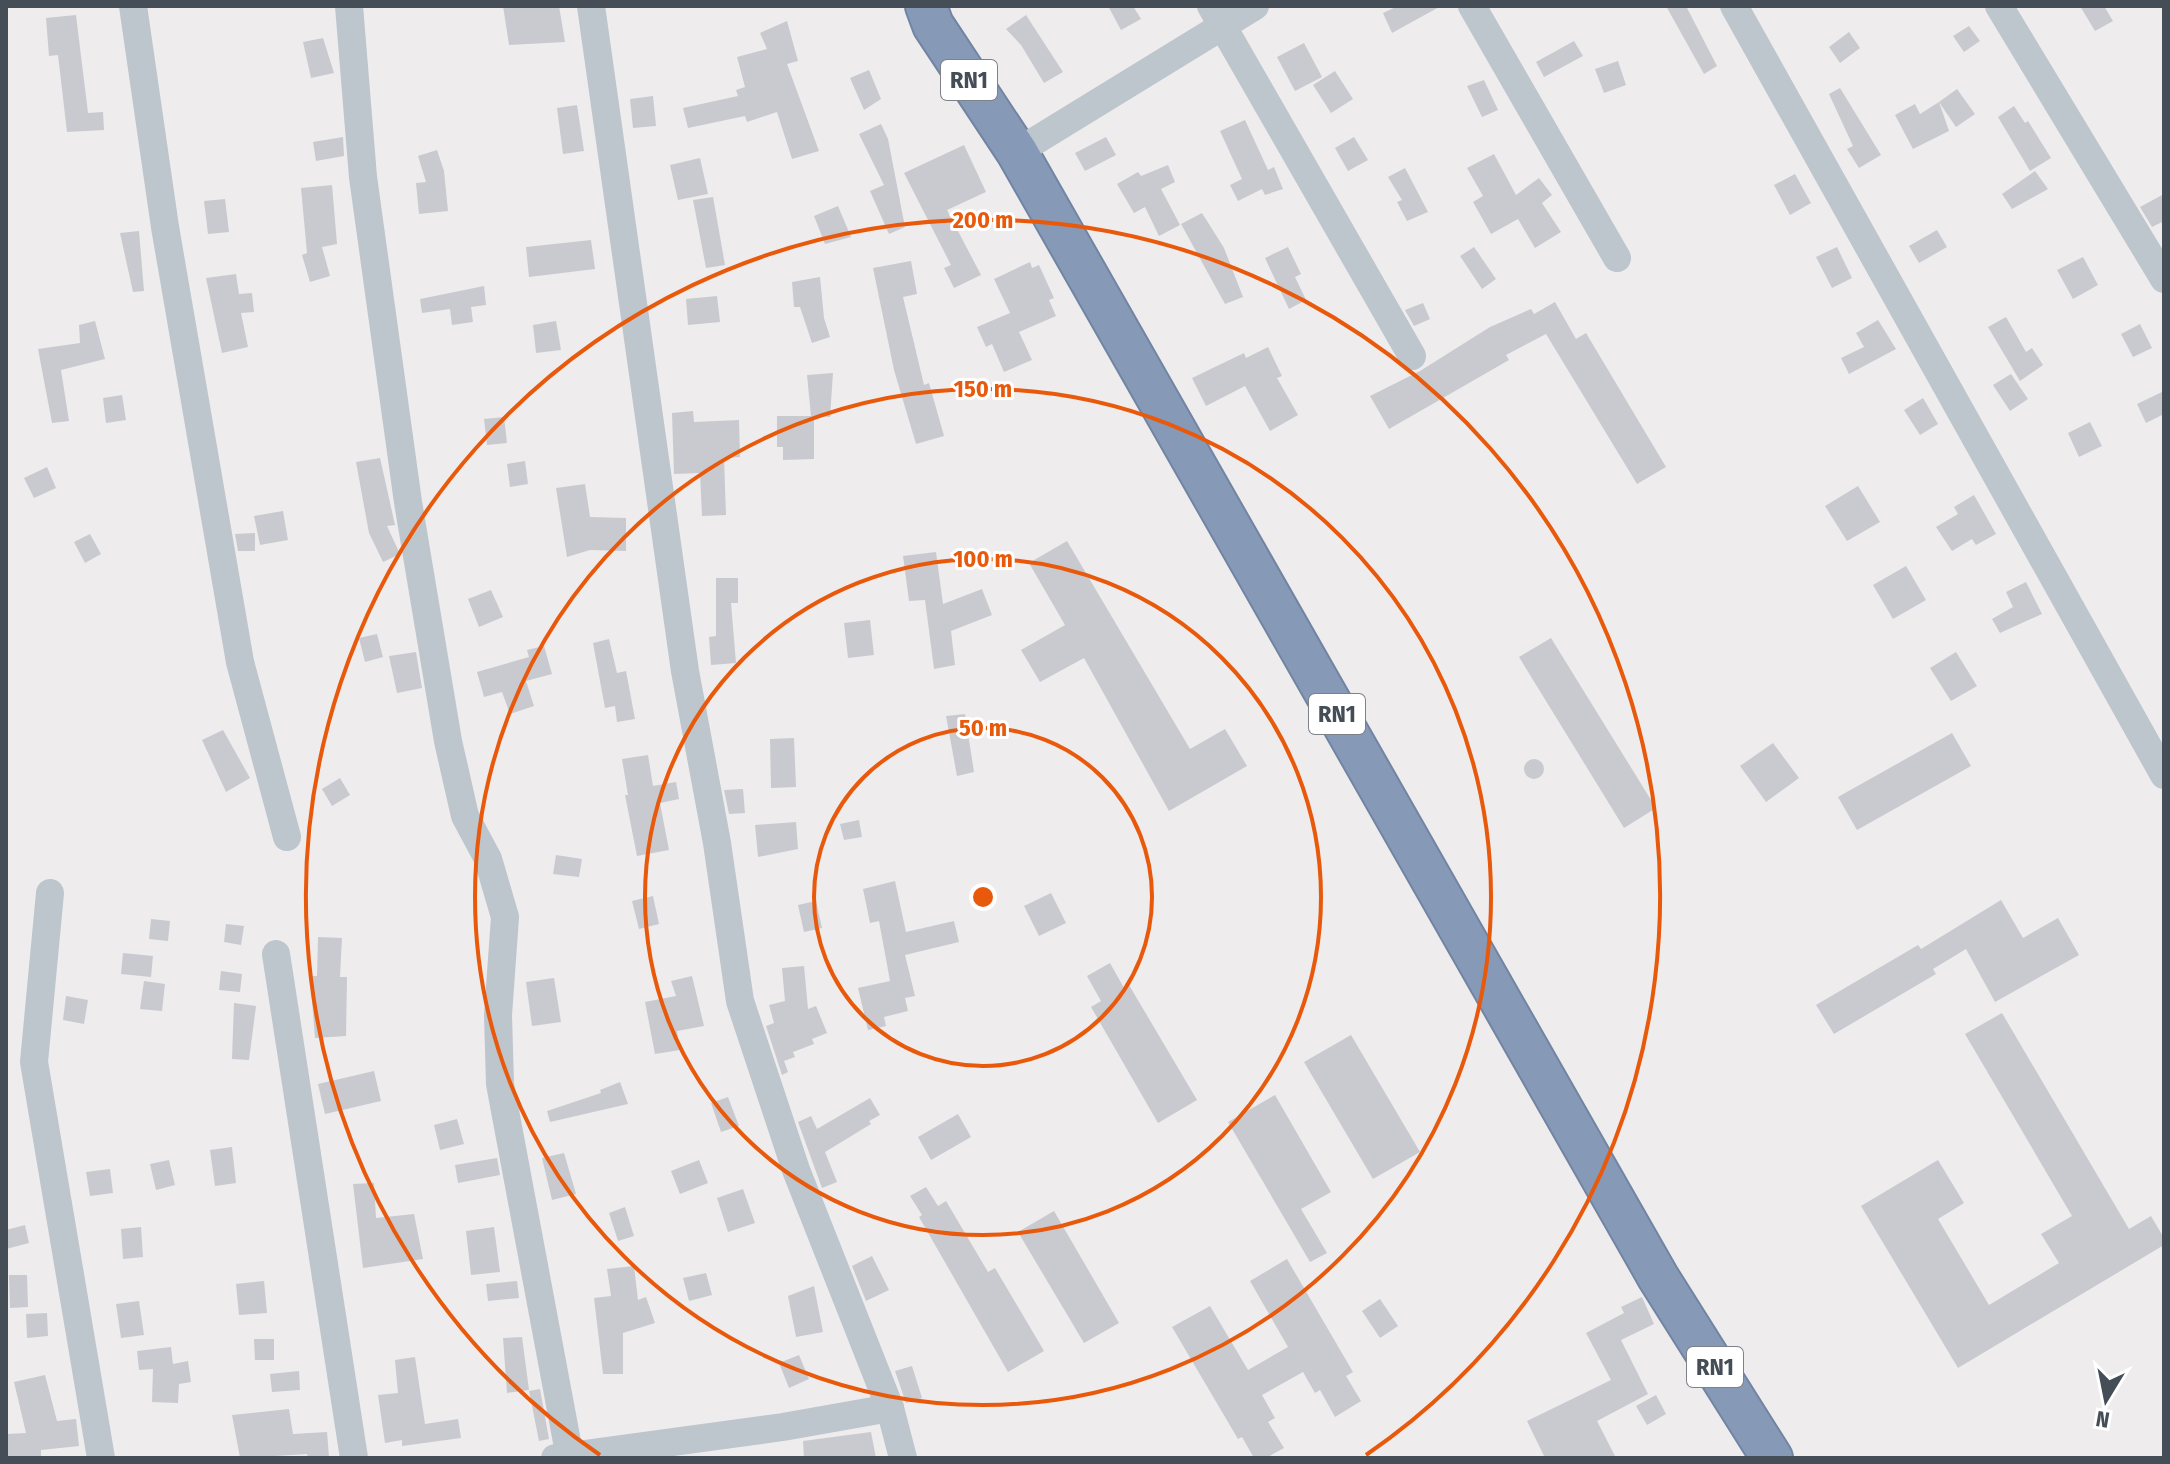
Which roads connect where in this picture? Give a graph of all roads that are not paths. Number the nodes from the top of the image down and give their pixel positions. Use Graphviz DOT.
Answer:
graph roads {
  1 [pos="133,6"];
  2 [pos="349,6"];
  3 [pos="591,6"];
  4 [pos="926,6"];
  5 [pos="1255,6"];
  6 [pos="1472,6"];
  7 [pos="1734,6"];
  8 [pos="1999,6"];
  9 [pos="1217,17"];
  10 [pos="1017,152"];
  11 [pos="1617,258"];
  12 [pos="2164,279"];
  13 [pos="1412,356"];
  14 [pos="2164,775"];
  15 [pos="287,837"];
  16 [pos="50,893"];
  17 [pos="276,954"];
  18 [pos="890,1408"];
  19 [pos="565,1457"];
  20 [pos="101,1458"];
  21 [pos="354,1458"];
  22 [pos="903,1458"];
  23 [pos="1772,1458"];
  1 -- 15 [label="street"];
  2 -- 19 [label="street"];
  3 -- 18 [label="street"];
  4 -- 10 [label="highway, RN1"];
  5 -- 9 [label="street"];
  6 -- 11 [label="street"];
  7 -- 14 [label="street"];
  8 -- 12 [label="street"];
  9 -- 10 [label="street"];
  9 -- 13 [label="street"];
  10 -- 23 [label="highway, RN1"];
  16 -- 20 [label="street"];
  17 -- 21 [label="street"];
  18 -- 19 [label="street"];
  18 -- 22 [label="street"];
}
